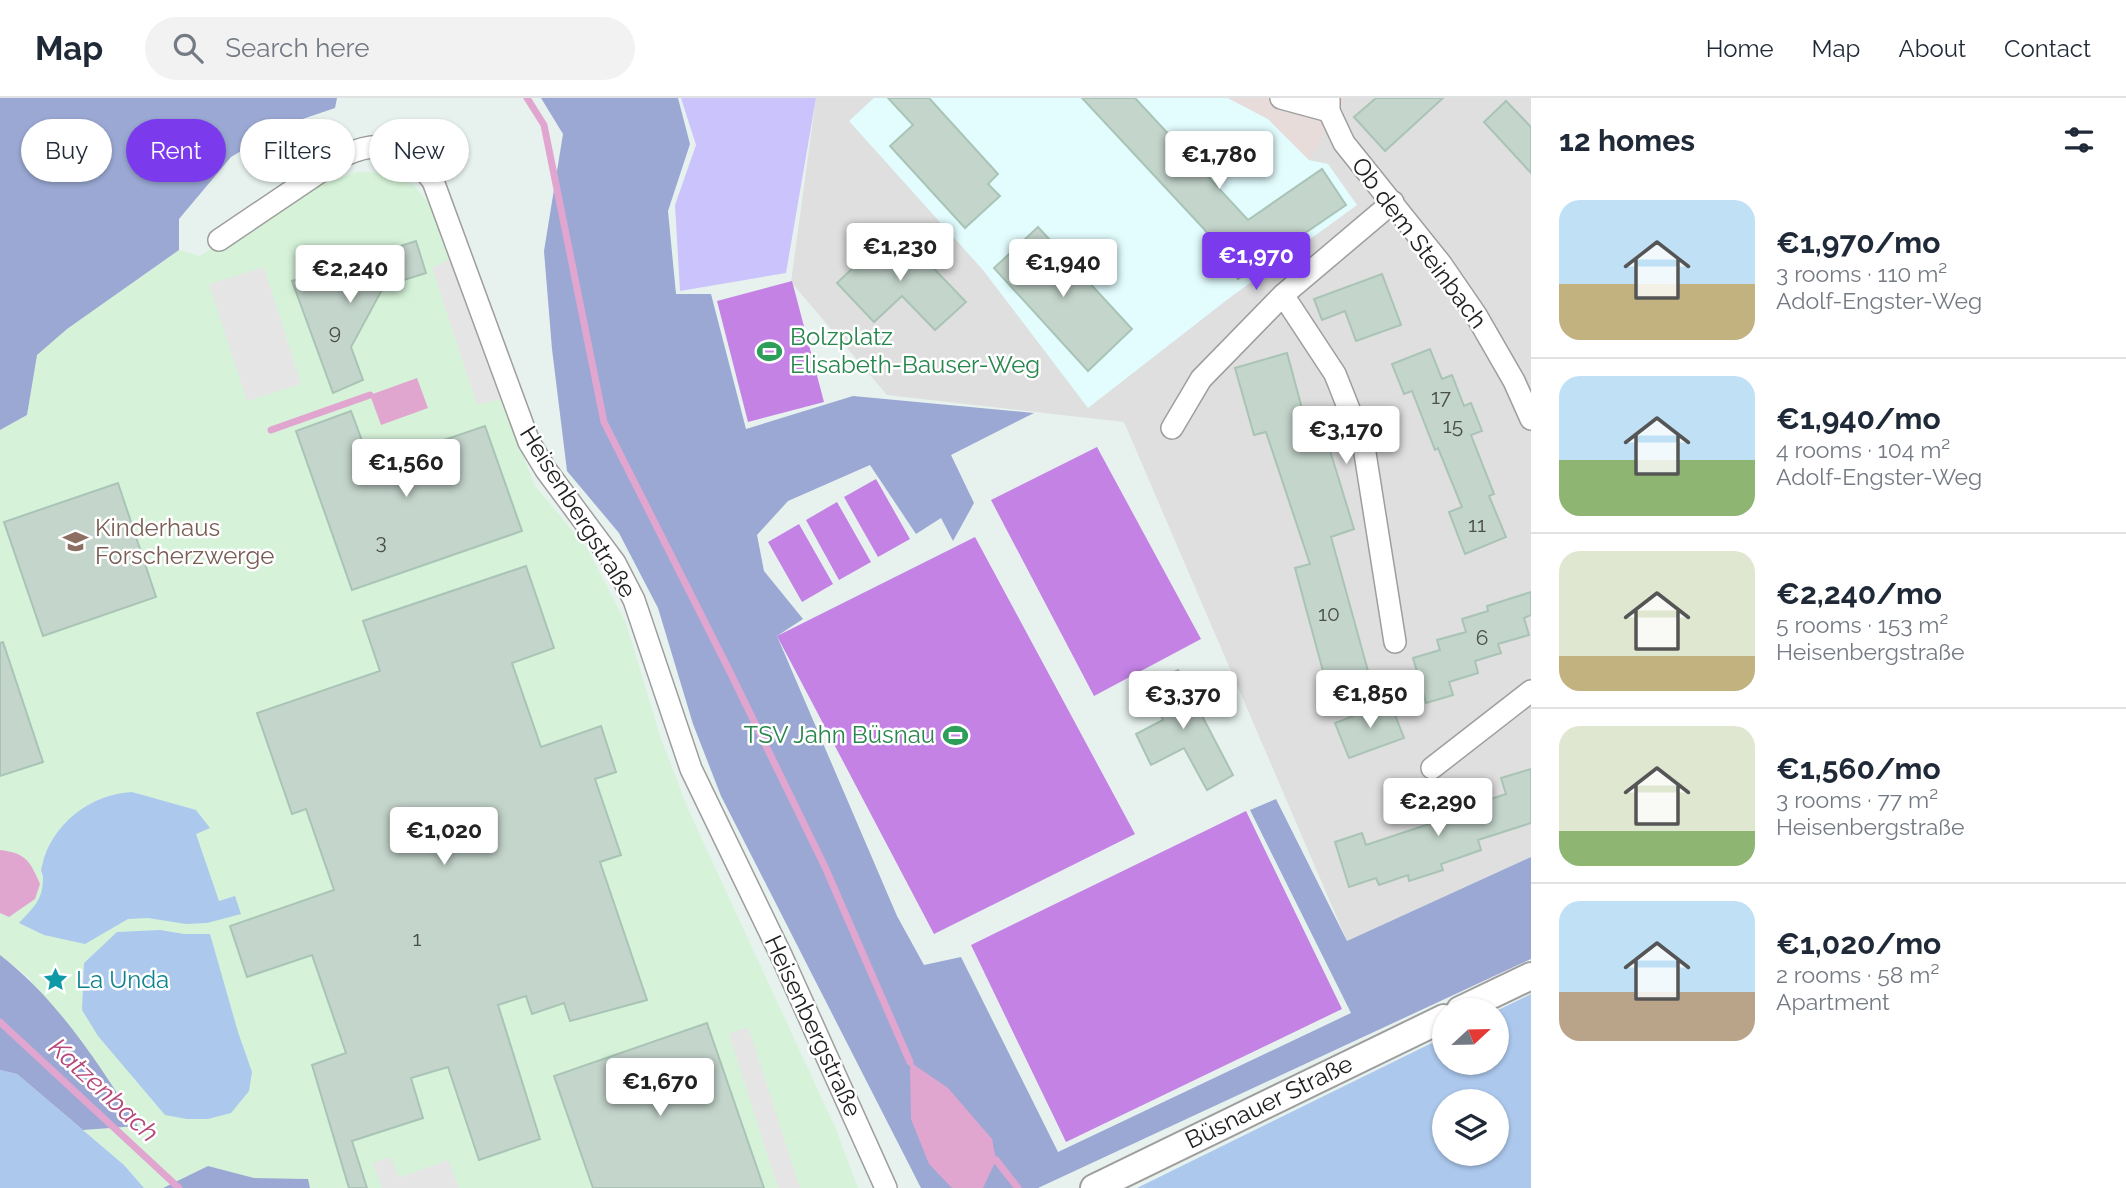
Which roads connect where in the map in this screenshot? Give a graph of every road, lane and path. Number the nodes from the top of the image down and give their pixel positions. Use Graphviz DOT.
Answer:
graph roads {
  1 [pos="1281,98"];
  2 [pos="1329,105"];
  3 [pos="1393,202"];
  4 [pos="219,240"];
  5 [pos="1283,295"];
  6 [pos="1531,419"];
  7 [pos="1172,428"];
  8 [pos="1395,642"];
  9 [pos="1531,691"];
  10 [pos="1432,768"];
  11 [pos="1531,976"];
  12 [pos="1485,998"];
  13 [pos="1432,1024"];
  14 [pos="886,1188"];
  15 [pos="1094,1188"];
  1 -- 2 [label="street, Ob dem Steinbach"];
  2 -- 3 [label="street, Ob dem Steinbach"];
  3 -- 5 [label="street"];
  3 -- 6 [label="street, Ob dem Steinbach"];
  4 -- 14 [label="street, Heisenbergstraße"];
  5 -- 7 [label="street"];
  5 -- 8 [label="street"];
  9 -- 10 [label="street"];
  11 -- 12 [label="street"];
  13 -- 15 [label="street, Büsnauer Straße"];
}
